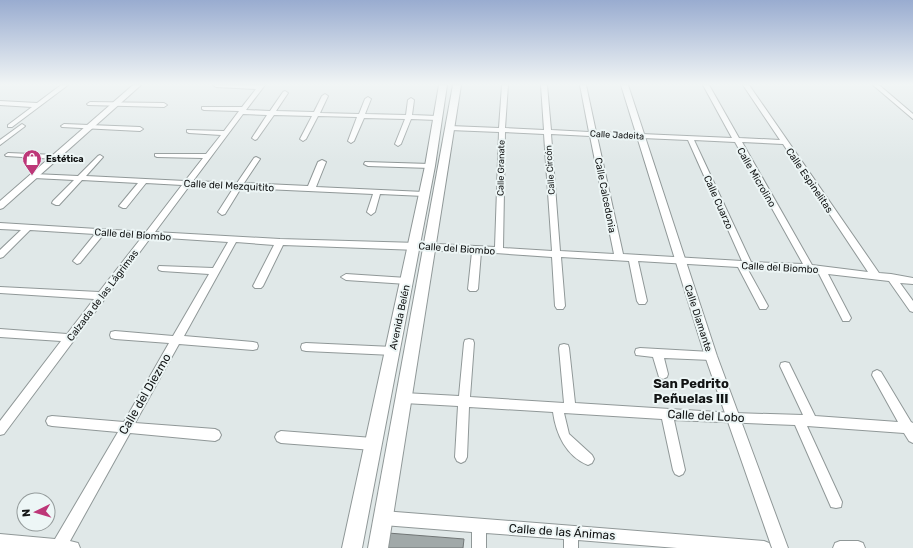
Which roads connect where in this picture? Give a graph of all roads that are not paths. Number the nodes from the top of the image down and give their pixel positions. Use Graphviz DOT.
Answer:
graph roads {
  1 [pos="30,111"];
  2 [pos="109,111"];
  3 [pos="237,111"];
  4 [pos="243,111"];
  5 [pos="318,111"];
  6 [pos="363,111"];
  7 [pos="410,111"];
  8 [pos="438,111"];
  9 [pos="453,111"];
  10 [pos="503,111"];
  11 [pos="546,111"];
  12 [pos="589,111"];
  13 [pos="632,111"];
  14 [pos="720,111"];
  15 [pos="763,111"];
  16 [pos="271,113"];
  17 [pos="316,115"];
  18 [pos="361,116"];
  19 [pos="409,117"];
  20 [pos="437,118"];
  21 [pos="64,126"];
  22 [pos="89,128"];
  23 [pos="450,128"];
  24 [pos="140,129"];
  25 [pos="502,130"];
  26 [pos="189,131"];
  27 [pos="548,132"];
  28 [pos="226,133"];
  29 [pos="594,134"];
  30 [pos="640,136"];
  31 [pos="255,138"];
  32 [pos="690,138"];
  33 [pos="303,139"];
  34 [pos="736,140"];
  35 [pos="351,141"];
  36 [pos="784,142"];
  37 [pos="0,143"];
  38 [pos="398,144"];
  39 [pos="8,155"];
  40 [pos="157,155"];
  41 [pos="208,156"];
  42 [pos="56,157"];
  43 [pos="100,157"];
  44 [pos="256,159"];
  45 [pos="322,162"];
  46 [pos="368,164"];
  47 [pos="430,166"];
  48 [pos="34,176"];
  49 [pos="80,178"];
  50 [pos="144,181"];
  51 [pos="188,183"];
  52 [pos="239,186"];
  53 [pos="311,189"];
  54 [pos="377,192"];
  55 [pos="424,194"];
  56 [pos="0,198"];
  57 [pos="9,198"];
  58 [pos="56,203"];
  59 [pos="0,206"];
  60 [pos="123,206"];
  61 [pos="222,212"];
  62 [pos="371,212"];
  63 [pos="0,226"];
  64 [pos="29,227"];
  65 [pos="101,232"];
  66 [pos="148,235"];
  67 [pos="233,240"];
  68 [pos="280,242"];
  69 [pos="413,246"];
  70 [pos="429,247"];
  71 [pos="477,250"];
  72 [pos="499,251"];
  73 [pos="556,254"];
  74 [pos="0,255"];
  75 [pos="619,258"];
  76 [pos="633,258"];
  77 [pos="77,261"];
  78 [pos="682,262"];
  79 [pos="744,265"];
  80 [pos="162,268"];
  81 [pos="809,268"];
  82 [pos="821,270"];
  83 [pos="214,272"];
  84 [pos="874,275"];
  85 [pos="346,277"];
  86 [pos="891,277"];
  87 [pos="407,281"];
  88 [pos="913,281"];
  89 [pos="258,286"];
  90 [pos="473,289"];
  91 [pos="0,290"];
  92 [pos="101,296"];
  93 [pos="642,301"];
  94 [pos="560,306"];
  95 [pos="763,306"];
  96 [pos="913,308"];
  97 [pos="846,318"];
  98 [pos="0,333"];
  99 [pos="115,335"];
  100 [pos="70,338"];
  101 [pos="176,340"];
  102 [pos="469,343"];
  103 [pos="253,346"];
  104 [pos="306,347"];
  105 [pos="564,348"];
  106 [pos="392,351"];
  107 [pos="640,352"];
  108 [pos="657,352"];
  109 [pos="711,356"];
  110 [pos="785,366"];
  111 [pos="663,374"];
  112 [pos="877,375"];
  113 [pos="404,398"];
  114 [pos="465,400"];
  115 [pos="564,407"];
  116 [pos="667,414"];
  117 [pos="733,418"];
  118 [pos="798,420"];
  119 [pos="52,421"];
  120 [pos="812,421"];
  121 [pos="1,427"];
  122 [pos="126,428"];
  123 [pos="911,431"];
  124 [pos="214,435"];
  125 [pos="281,437"];
  126 [pos="374,444"];
  127 [pos="461,457"];
  128 [pos="588,459"];
  129 [pos="679,470"];
  130 [pos="836,502"];
  131 [pos="383,518"];
  132 [pos="479,526"];
  133 [pos="571,533"];
  134 [pos="0,541"];
  135 [pos="58,547"];
  136 [pos="73,548"];
  137 [pos="352,548"];
  138 [pos="378,548"];
  139 [pos="478,548"];
  140 [pos="571,548"];
  141 [pos="764,548"];
  142 [pos="780,548"];
  143 [pos="840,548"];
  144 [pos="854,548"];
  145 [pos="858,548"];
  1 -- 37 [label="street"];
  2 -- 22 [label="street"];
  3 -- 4 [label="street"];
  4 -- 16 [label="street"];
  4 -- 28 [label="street, Calzada de las Lágrimas"];
  5 -- 17 [label="street"];
  6 -- 18 [label="street"];
  7 -- 19 [label="street"];
  8 -- 20 [label="main road, Avenida Belén"];
  9 -- 23 [label="main road, Avenida Belén"];
  10 -- 25 [label="street, Calle Granate"];
  11 -- 27 [label="street, Calle Circón"];
  12 -- 29 [label="street, Calle Calcedonia"];
  13 -- 30 [label="street, Calle Diamante"];
  14 -- 34 [label="street, Calle Microlino"];
  15 -- 36 [label="street, Calle Espinelitas"];
  16 -- 17 [label="street"];
  16 -- 31 [label="street"];
  17 -- 18 [label="street"];
  17 -- 33 [label="street"];
  18 -- 19 [label="street"];
  18 -- 35 [label="street"];
  19 -- 20 [label="street"];
  19 -- 38 [label="street"];
  20 -- 47 [label="main road, Avenida Belén"];
  21 -- 22 [label="street"];
  22 -- 24 [label="street"];
  22 -- 42 [label="street"];
  23 -- 25 [label="street, Calle Jadeita"];
  23 -- 70 [label="main road, Avenida Belén"];
  25 -- 27 [label="street, Calle Jadeita"];
  25 -- 72 [label="street, Calle Granate"];
  26 -- 28 [label="street"];
  27 -- 29 [label="street, Calle Jadeita"];
  27 -- 73 [label="street, Calle Circón"];
  28 -- 41 [label="street, Calzada de las Lágrimas"];
  29 -- 30 [label="street, Calle Jadeita"];
  29 -- 75 [label="street, Calle Calcedonia"];
  30 -- 32 [label="street, Calle Jadeita"];
  30 -- 78 [label="street, Calle Diamante"];
  32 -- 34 [label="street, Calle Jadeita"];
  32 -- 79 [label="street, Calle Cuarzo"];
  34 -- 36 [label="street, Calle Jadeita"];
  34 -- 81 [label="street, Calle Microlino"];
  36 -- 84 [label="street, Calle Espinelitas"];
  39 -- 42 [label="street"];
  40 -- 41 [label="street"];
  41 -- 51 [label="street, Calzada de las Lágrimas"];
  42 -- 48 [label="street"];
  43 -- 49 [label="street"];
  44 -- 52 [label="street"];
  45 -- 53 [label="street"];
  46 -- 47 [label="street"];
  47 -- 55 [label="main road, Avenida Belén"];
  48 -- 49 [label="street, Calle del Mezquitito"];
  48 -- 57 [label="street"];
  49 -- 50 [label="street, Calle del Mezquitito"];
  49 -- 58 [label="street"];
  50 -- 51 [label="street, Calle del Mezquitito"];
  50 -- 60 [label="street"];
  51 -- 52 [label="street, Calle del Mezquitito"];
  51 -- 66 [label="street, Calzada de las Lágrimas"];
  52 -- 53 [label="street, Calle del Mezquitito"];
  52 -- 61 [label="street"];
  53 -- 54 [label="street, Calle del Mezquitito"];
  54 -- 55 [label="street, Calle del Mezquitito"];
  54 -- 62 [label="street"];
  55 -- 69 [label="main road, Avenida Belén"];
  56 -- 57 [label="street"];
  57 -- 59 [label="street"];
  63 -- 64 [label="street, Calle del Biombo"];
  64 -- 65 [label="street, Calle del Biombo"];
  64 -- 74 [label="street"];
  65 -- 66 [label="street, Calle del Biombo"];
  65 -- 77 [label="street"];
  66 -- 67 [label="street, Calle del Biombo"];
  66 -- 92 [label="street, Calzada de las Lágrimas"];
  67 -- 68 [label="street, Calle del Biombo"];
  67 -- 83 [label="street, Calle del Diezmo"];
  68 -- 69 [label="street, Calle del Biombo"];
  68 -- 89 [label="street"];
  69 -- 70 [label="street, Calle del Biombo"];
  69 -- 87 [label="main road, Avenida Belén"];
  70 -- 71 [label="street, Calle del Biombo"];
  70 -- 113 [label="main road, Avenida Belén"];
  71 -- 72 [label="street, Calle del Biombo"];
  71 -- 90 [label="street"];
  72 -- 73 [label="street, Calle del Biombo"];
  73 -- 75 [label="street, Calle del Biombo"];
  73 -- 94 [label="street, Calle Circón"];
  75 -- 76 [label="street, Calle del Biombo"];
  76 -- 78 [label="street, Calle del Biombo"];
  76 -- 93 [label="street"];
  78 -- 79 [label="street, Calle del Biombo"];
  78 -- 109 [label="street, Calle Diamante"];
  79 -- 81 [label="street, Calle del Biombo"];
  79 -- 95 [label="street, Calle Cuarzo"];
  80 -- 83 [label="street"];
  81 -- 82 [label="street, Calle del Biombo"];
  82 -- 84 [label="street, Calle del Biombo"];
  82 -- 97 [label="street"];
  83 -- 101 [label="street, Calle del Diezmo"];
  84 -- 86 [label="street, Calle del Biombo"];
  85 -- 87 [label="street"];
  86 -- 88 [label="street, Calle del Biombo"];
  86 -- 96 [label="street"];
  87 -- 106 [label="main road, Avenida Belén"];
  91 -- 92 [label="street"];
  92 -- 100 [label="street, Calzada de las Lágrimas"];
  98 -- 100 [label="street"];
  99 -- 101 [label="street"];
  100 -- 121 [label="street, Calzada de las Lágrimas"];
  101 -- 103 [label="street"];
  101 -- 122 [label="street, Calle del Diezmo"];
  102 -- 114 [label="street"];
  104 -- 106 [label="street"];
  105 -- 115 [label="street"];
  106 -- 126 [label="main road, Avenida Belén"];
  107 -- 108 [label="street"];
  108 -- 109 [label="street"];
  108 -- 111 [label="street"];
  109 -- 117 [label="street, Calle Diamante"];
  110 -- 120 [label="street"];
  112 -- 123 [label="street"];
  113 -- 114 [label="street, Calle del Lobo"];
  113 -- 131 [label="main road, Avenida Belén"];
  114 -- 115 [label="street, Calle del Lobo"];
  114 -- 127 [label="street"];
  115 -- 116 [label="street, Calle del Lobo"];
  115 -- 128 [label="street"];
  116 -- 117 [label="street, Calle del Lobo"];
  116 -- 129 [label="street"];
  117 -- 118 [label="street, Calle del Lobo"];
  117 -- 142 [label="street, Calle Diamante"];
  118 -- 120 [label="street, Calle del Lobo"];
  118 -- 130 [label="street"];
  119 -- 122 [label="street"];
  120 -- 123 [label="street, Calle del Lobo"];
  122 -- 124 [label="street"];
  122 -- 135 [label="street, Calle del Diezmo"];
  125 -- 126 [label="street"];
  126 -- 137 [label="main road, Avenida Belén"];
  131 -- 132 [label="street, Calle de las Ánimas"];
  131 -- 138 [label="main road, Avenida Belén"];
  132 -- 133 [label="street, Calle de las Ánimas"];
  132 -- 139 [label="street"];
  133 -- 140 [label="street"];
  133 -- 141 [label="street, Calle de las Ánimas"];
  134 -- 135 [label="street"];
  135 -- 136 [label="street"];
  143 -- 144 [label="street"];
  144 -- 145 [label="street"];
}
